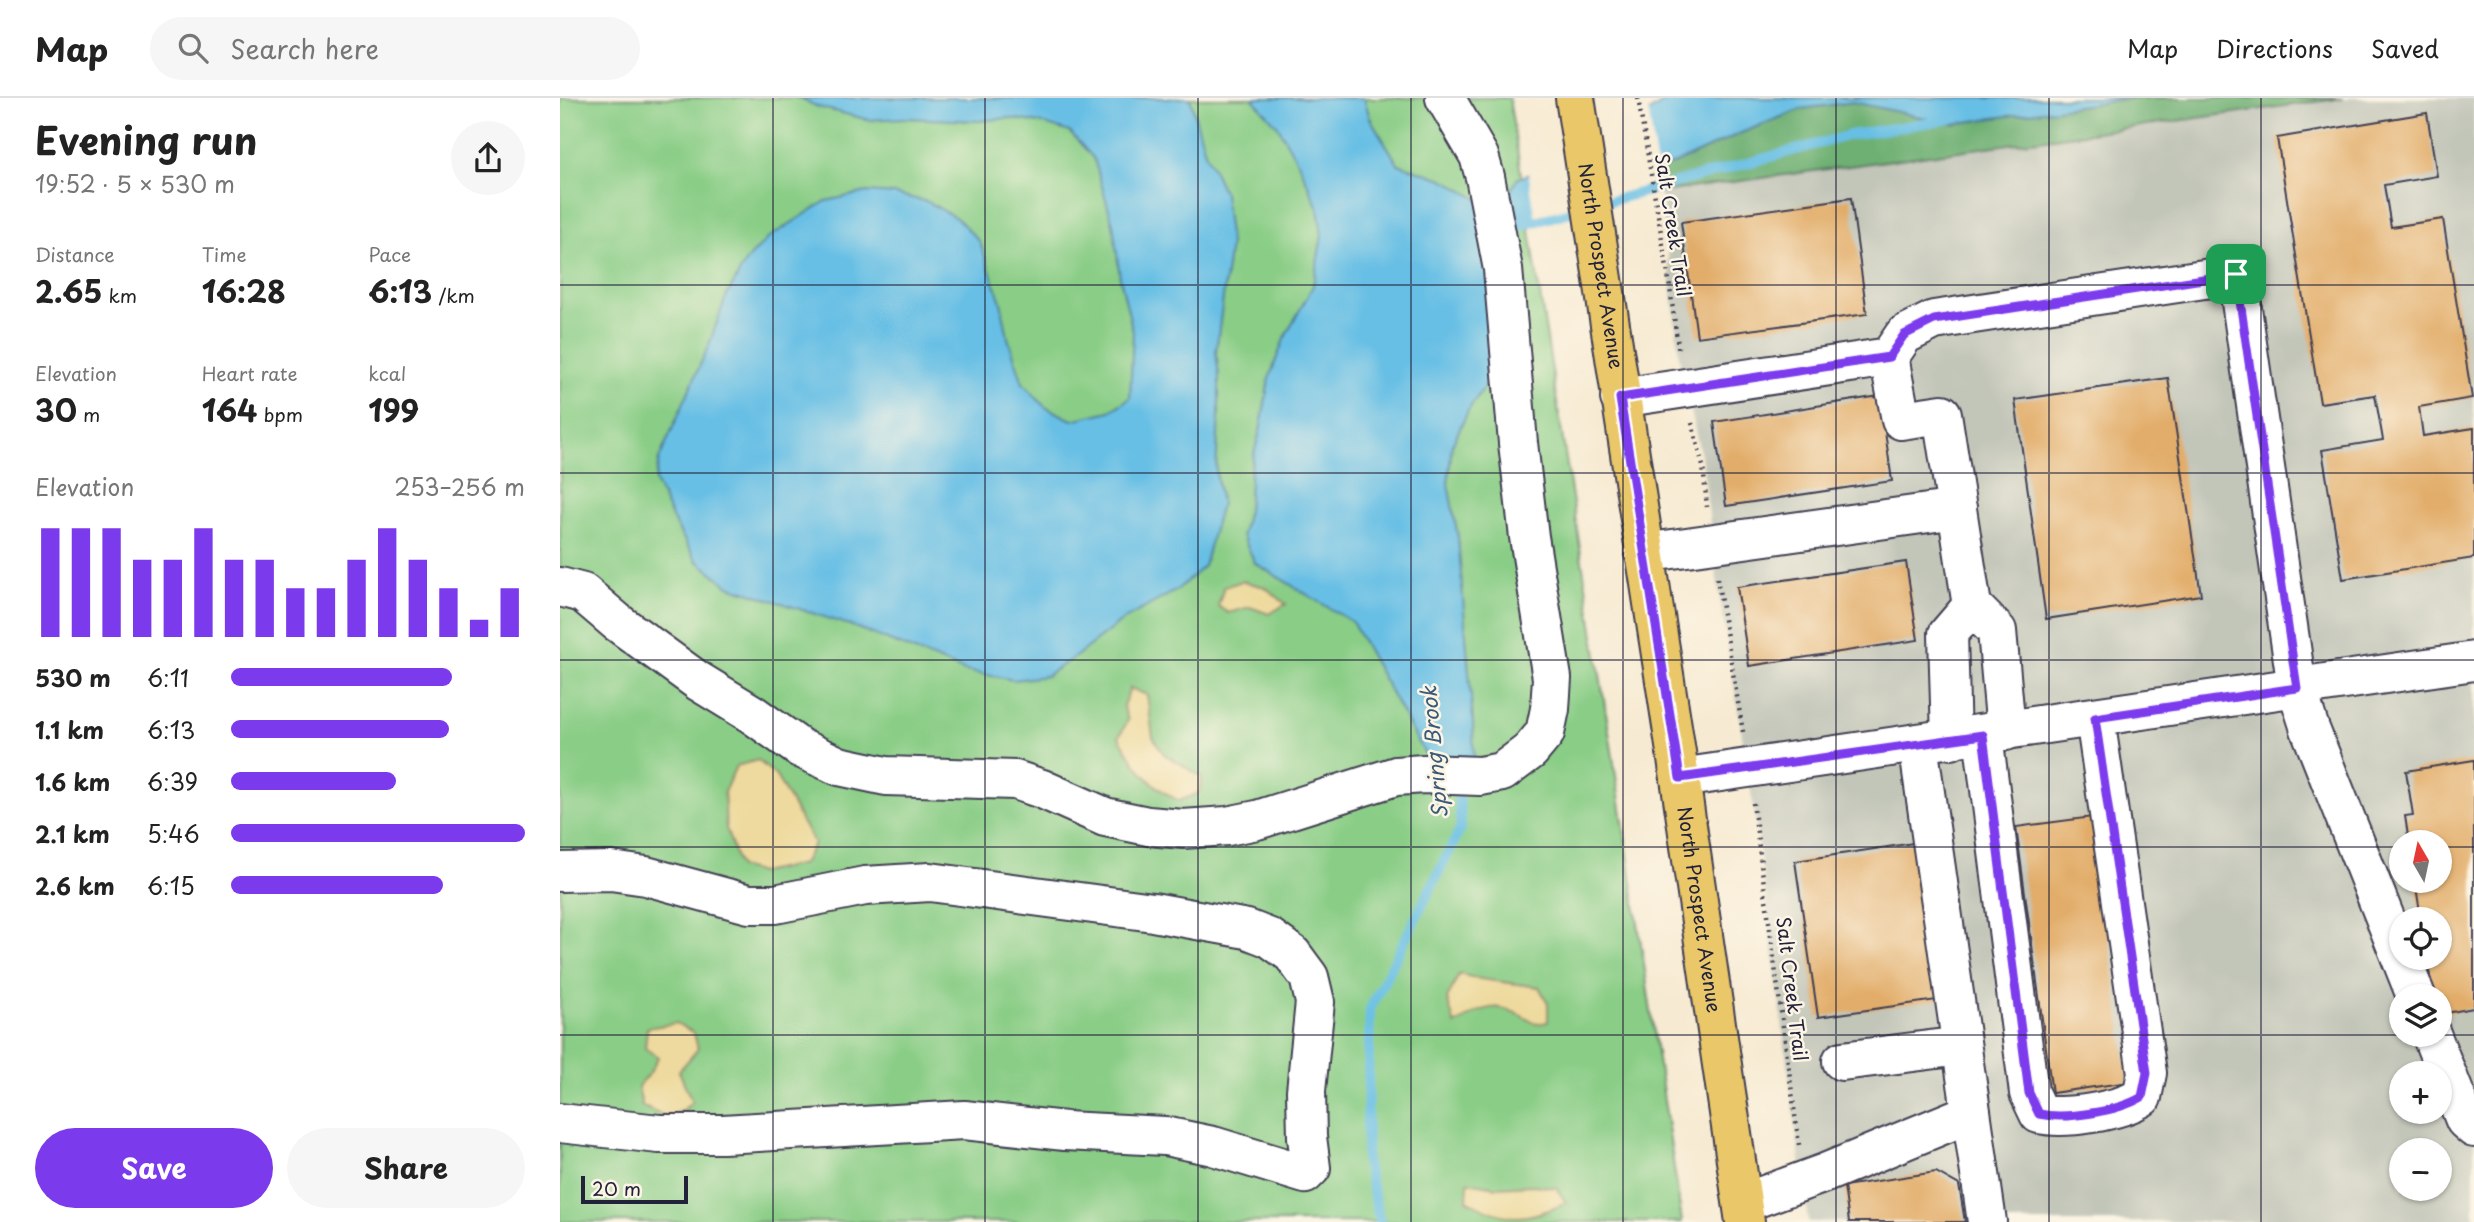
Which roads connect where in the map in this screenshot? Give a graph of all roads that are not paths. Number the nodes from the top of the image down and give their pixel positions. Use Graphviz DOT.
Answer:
graph roads {
  1 [pos="1445,98"];
  2 [pos="1575,98"];
  3 [pos="1889,357"];
  4 [pos="1620,398"];
  5 [pos="1957,509"];
  6 [pos="1644,553"];
  7 [pos="560,587"];
  8 [pos="1972,606"];
  9 [pos="2474,661"];
  10 [pos="2297,688"];
  11 [pos="2095,718"];
  12 [pos="1965,738"];
  13 [pos="1680,778"];
  14 [pos="560,872"];
  15 [pos="2411,984"];
  16 [pos="1961,1046"];
  17 [pos="2436,1047"];
  18 [pos="1842,1061"];
  19 [pos="1971,1113"];
  20 [pos="560,1124"];
  21 [pos="2474,1128"];
  22 [pos="1744,1212"];
  23 [pos="1987,1222"];
  1 -- 7 [label="street"];
  2 -- 4 [label="main road, North Prospect Avenue"];
  3 -- 4 [label="street"];
  3 -- 5 [label="street"];
  3 -- 10 [label="street"];
  4 -- 6 [label="main road, North Prospect Avenue"];
  5 -- 6 [label="street"];
  5 -- 8 [label="street"];
  6 -- 13 [label="main road, North Prospect Avenue"];
  8 -- 12 [label="street"];
  8 -- 12 [label="street"];
  9 -- 10 [label="street"];
  10 -- 11 [label="street"];
  10 -- 15 [label="street"];
  11 -- 12 [label="street"];
  11 -- 12 [label="street"];
  12 -- 13 [label="street"];
  12 -- 16 [label="street"];
  13 -- 22 [label="main road, North Prospect Avenue"];
  14 -- 20 [label="street"];
  16 -- 18 [label="street"];
  16 -- 19 [label="street"];
  17 -- 21 [label="street"];
  19 -- 22 [label="street"];
  19 -- 23 [label="street"];
}
